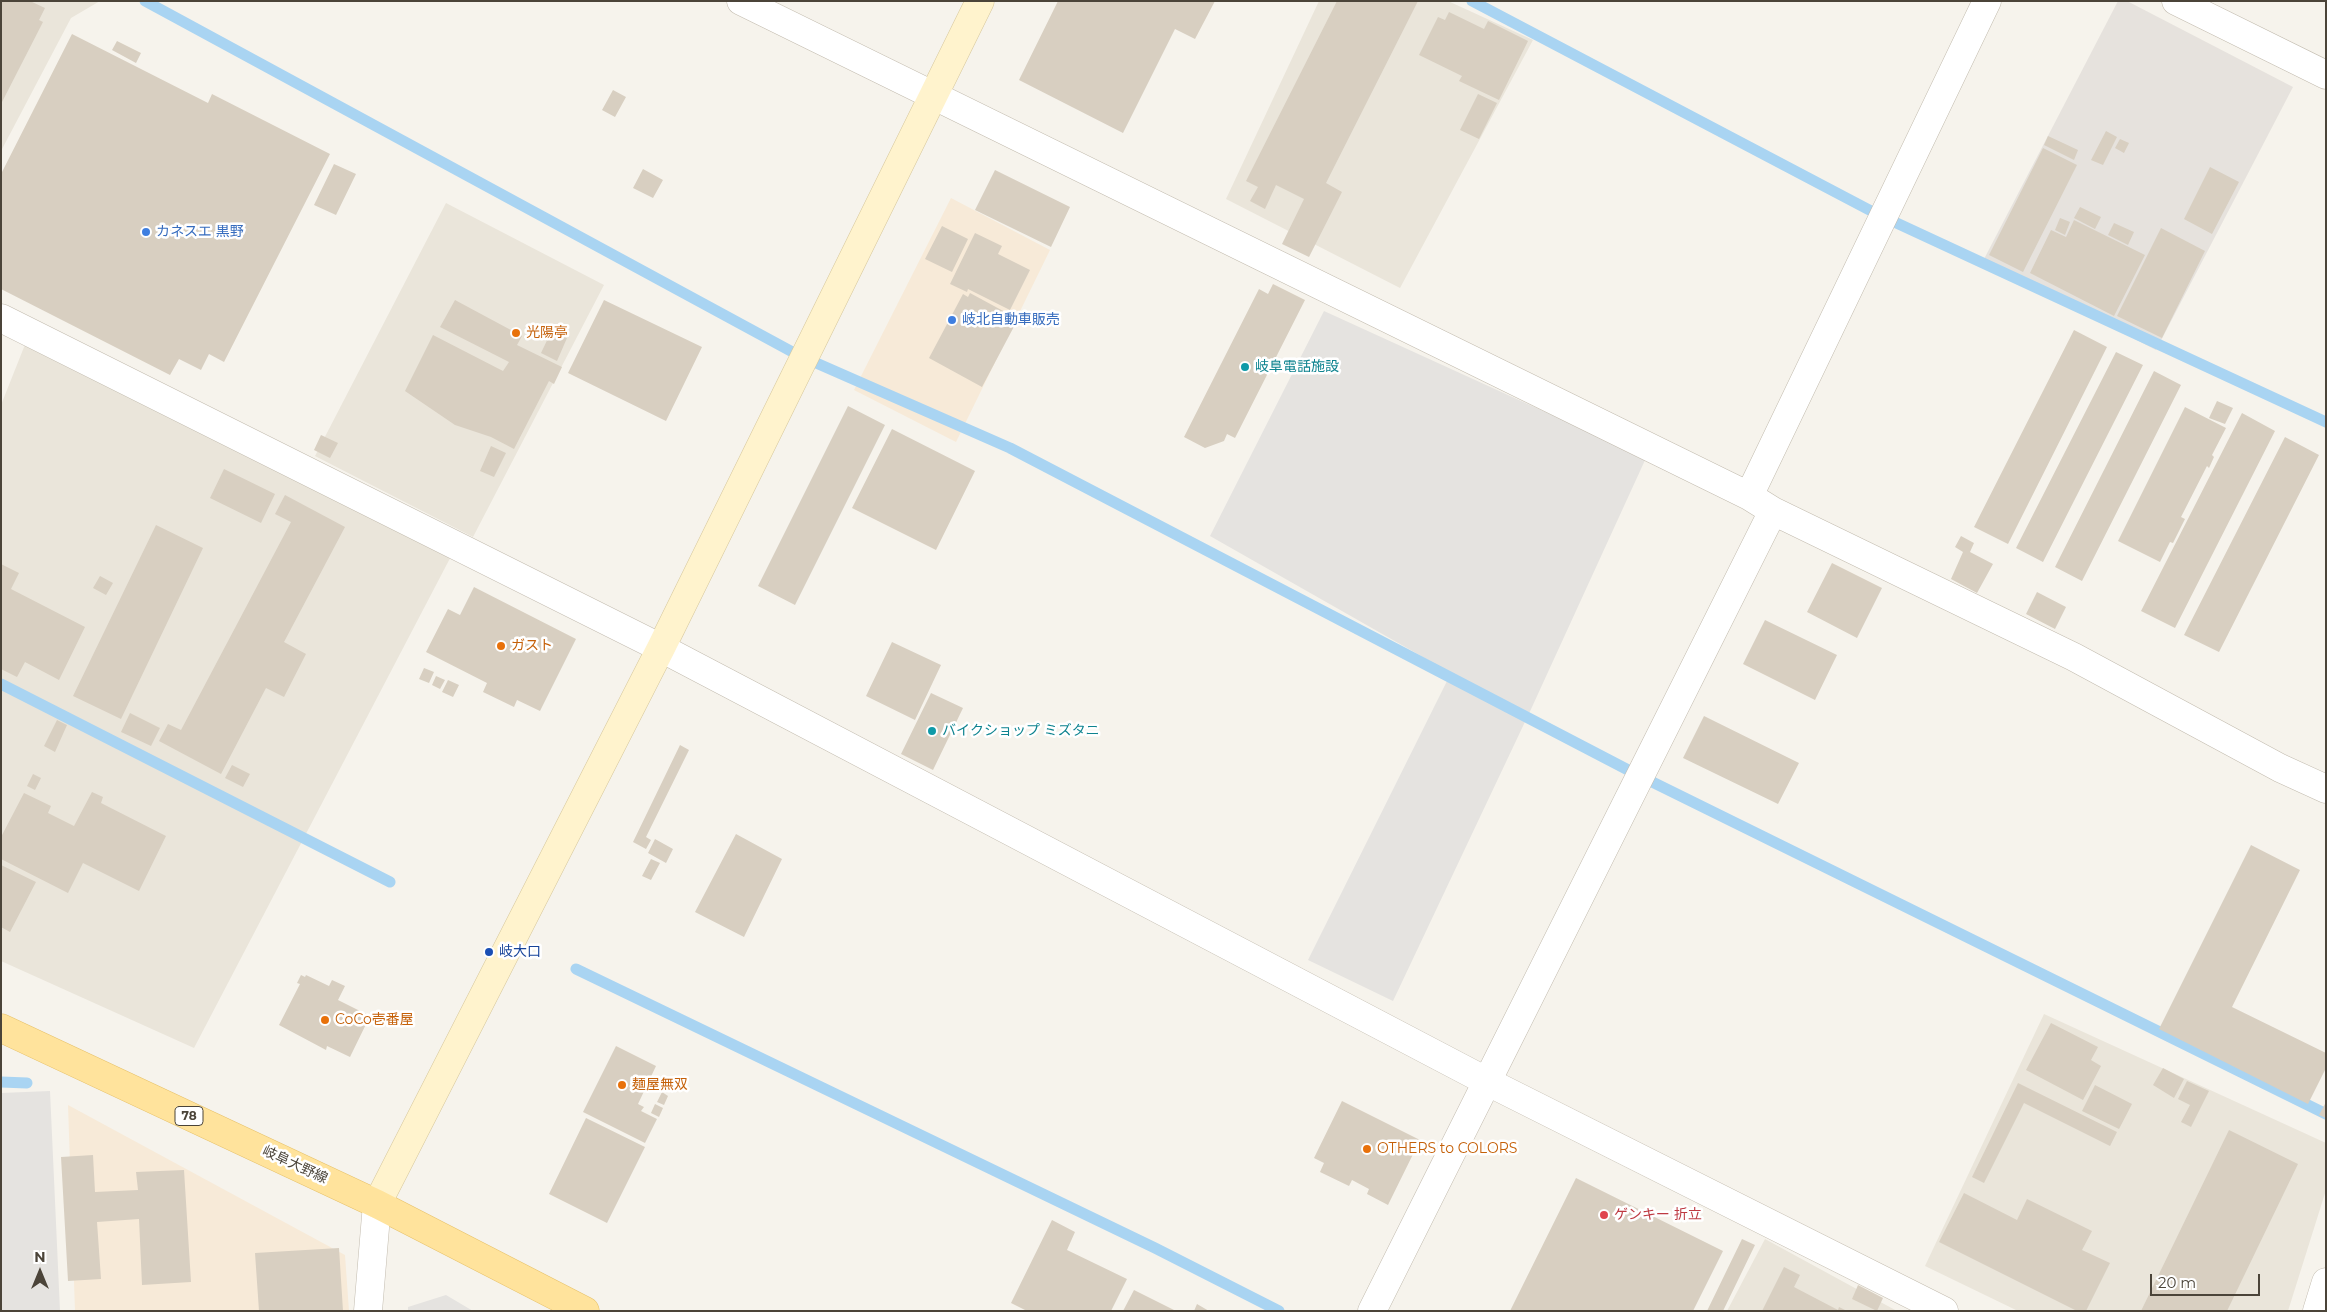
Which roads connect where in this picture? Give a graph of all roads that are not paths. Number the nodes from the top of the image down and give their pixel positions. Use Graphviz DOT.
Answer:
graph roads {
  1 [pos="742,1"];
  2 [pos="980,1"];
  3 [pos="1987,1"];
  4 [pos="2176,1"];
  5 [pos="2326,75"];
  6 [pos="933,94"];
  7 [pos="1,318"];
  8 [pos="1749,496"];
  9 [pos="1773,511"];
  10 [pos="660,648"];
  11 [pos="2326,789"];
  12 [pos="1,1028"];
  13 [pos="1488,1082"];
  14 [pos="377,1204"];
  15 [pos="2326,1282"];
  16 [pos="368,1311"];
  17 [pos="585,1311"];
  18 [pos="1372,1311"];
  19 [pos="1944,1311"];
  20 [pos="2317,1311"];
  1 -- 6 [label="street"];
  2 -- 6 [label="street"];
  3 -- 8 [label="street"];
  4 -- 5 [label="street"];
  6 -- 8 [label="street"];
  6 -- 10 [label="street"];
  7 -- 10 [label="street"];
  8 -- 9 [label="street"];
  9 -- 11 [label="street"];
  9 -- 13 [label="street"];
  10 -- 13 [label="street"];
  10 -- 14 [label="street"];
  12 -- 14 [label="main road, 岐阜大野線 / 78"];
  13 -- 18 [label="street"];
  13 -- 19 [label="street"];
  14 -- 16 [label="street"];
  14 -- 17 [label="main road, 岐阜大野線 / 78"];
  15 -- 20 [label="street"];
}
